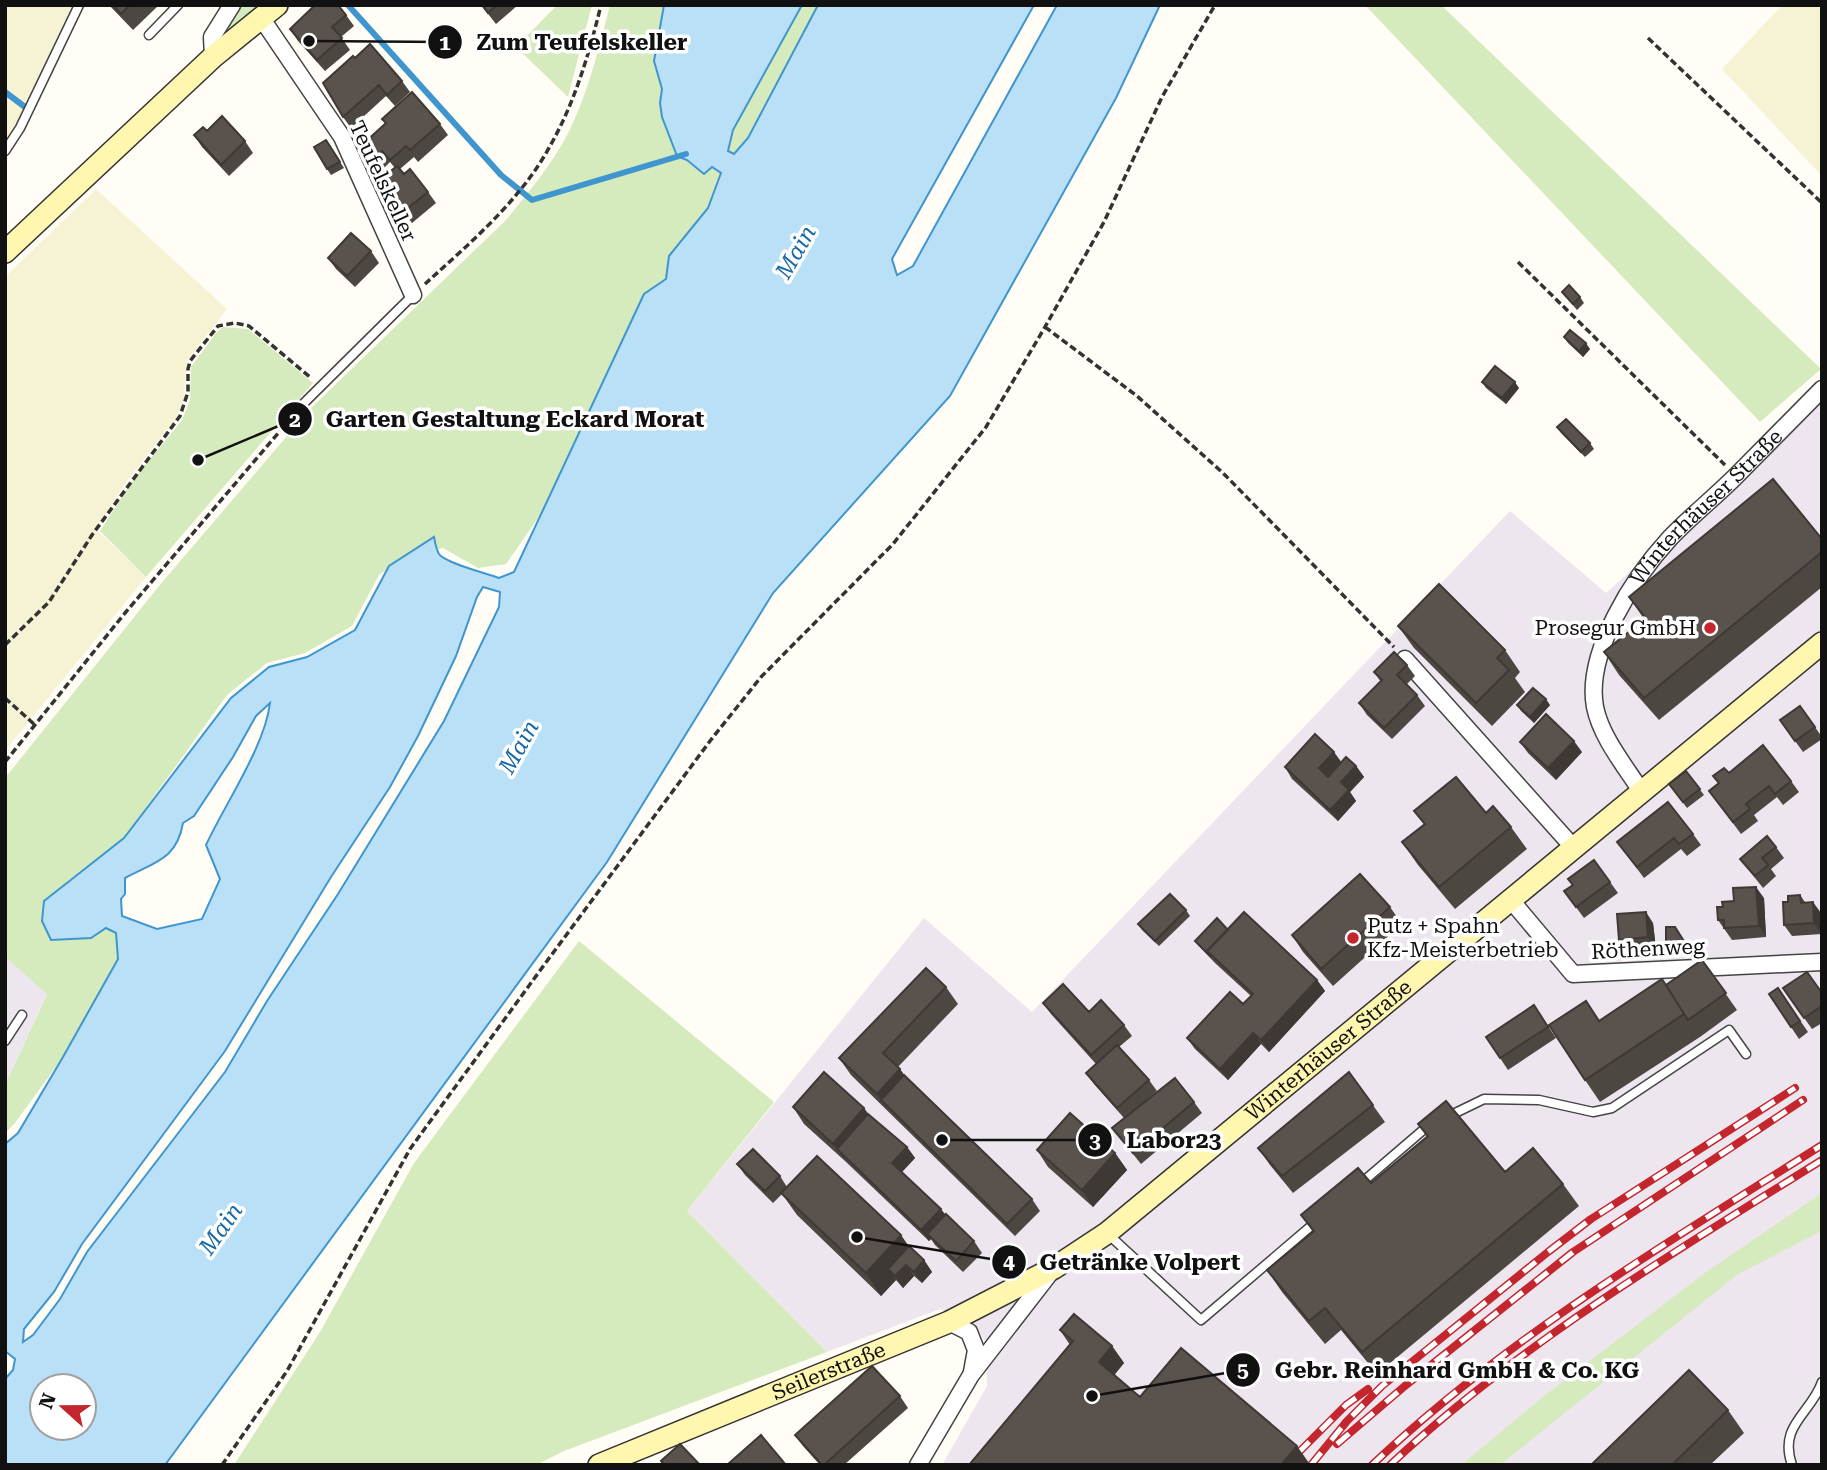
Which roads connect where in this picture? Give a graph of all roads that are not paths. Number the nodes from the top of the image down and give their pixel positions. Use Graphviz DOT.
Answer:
graph roads {
  1 [pos="79,5"];
  2 [pos="178,5"];
  3 [pos="232,5"];
  4 [pos="269,12"];
  5 [pos="149,35"];
  6 [pos="213,57"];
  7 [pos="5,151"];
  8 [pos="5,252"];
  9 [pos="413,295"];
  10 [pos="1822,389"];
  11 [pos="304,402"];
  12 [pos="1822,643"];
  13 [pos="1405,659"];
  14 [pos="1641,791"];
  15 [pos="1573,847"];
  16 [pos="1510,899"];
  17 [pos="1822,962"];
  18 [pos="22,1015"];
  19 [pos="5,1041"];
  20 [pos="1746,1054"];
  21 [pos="1356,1187"];
  22 [pos="1325,1214"];
  23 [pos="1107,1233"];
  24 [pos="1054,1268"];
  25 [pos="949,1322"];
  26 [pos="971,1375"];
  27 [pos="1822,1382"];
  28 [pos="598,1465"];
  29 [pos="918,1465"];
  30 [pos="1792,1465"];
  1 -- 7 [label="lane"];
  2 -- 5 [label="lane"];
  3 -- 6 [label="street"];
  4 -- 6 [label="main road"];
  4 -- 9 [label="street, Teufelskeller"];
  6 -- 8 [label="main road"];
  9 -- 11 [label="lane"];
  10 -- 14 [label="street, Winterhäuser Straße"];
  12 -- 14 [label="main road, Winterhäuser Straße"];
  13 -- 15 [label="street"];
  14 -- 15 [label="main road, Winterhäuser Straße"];
  15 -- 16 [label="main road, Winterhäuser Straße"];
  16 -- 17 [label="street, Röthenweg"];
  16 -- 23 [label="main road, Winterhäuser Straße"];
  18 -- 19 [label="lane"];
  20 -- 21 [label="lane"];
  22 -- 23 [label="lane"];
  23 -- 24 [label="main road, Winterhäuser Straße"];
  24 -- 25 [label="main road, Seilerstraße"];
  24 -- 26 [label="street, Winterhäuser Straße"];
  25 -- 26 [label="street, Winterhäuser Straße"];
  25 -- 28 [label="main road, Seilerstraße"];
  26 -- 29 [label="street, Winterhäuser Straße"];
  27 -- 30 [label="lane"];
}
